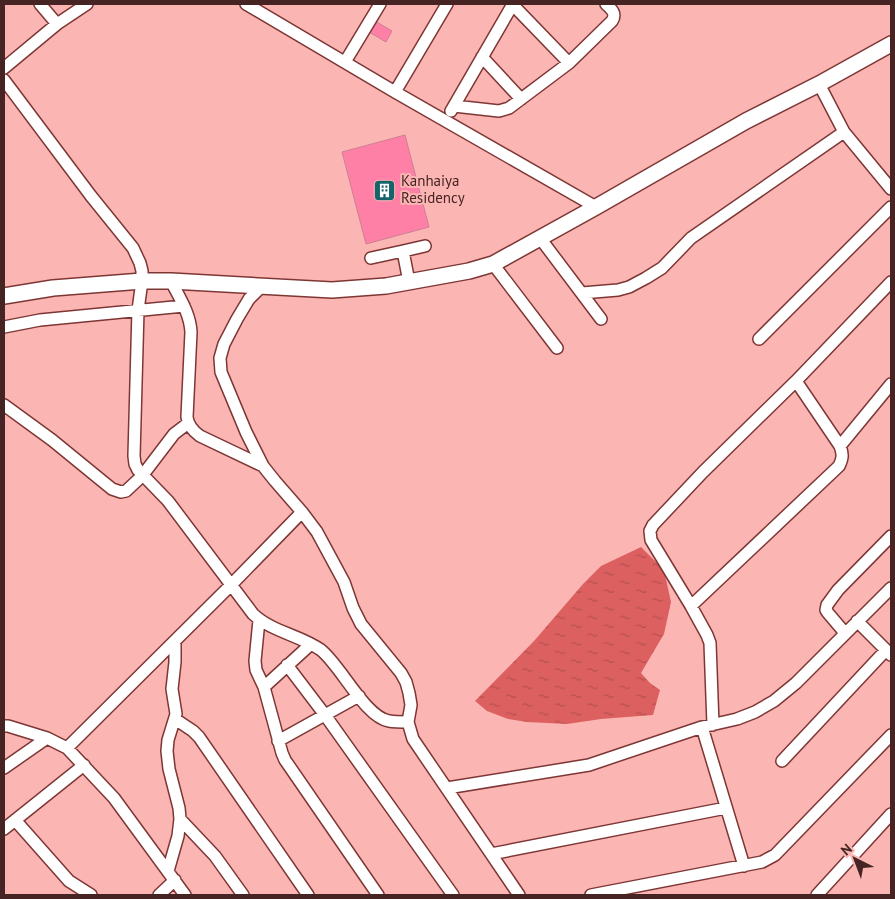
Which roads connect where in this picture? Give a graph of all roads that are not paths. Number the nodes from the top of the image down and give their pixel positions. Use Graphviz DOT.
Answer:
graph roads {
  1 [pos="40,4"];
  2 [pos="87,4"];
  3 [pos="246,4"];
  4 [pos="380,4"];
  5 [pos="447,4"];
  6 [pos="512,4"];
  7 [pos="606,4"];
  8 [pos="57,24"];
  9 [pos="891,44"];
  10 [pos="482,58"];
  11 [pos="345,62"];
  12 [pos="569,63"];
  13 [pos="4,68"];
  14 [pos="4,80"];
  15 [pos="819,84"];
  16 [pos="395,92"];
  17 [pos="9,96"];
  18 [pos="521,99"];
  19 [pos="454,106"];
  20 [pos="449,123"];
  21 [pos="844,132"];
  22 [pos="891,189"];
  23 [pos="891,207"];
  24 [pos="596,208"];
  25 [pos="540,238"];
  26 [pos="425,246"];
  27 [pos="403,251"];
  28 [pos="371,258"];
  29 [pos="493,264"];
  30 [pos="142,281"];
  31 [pos="170,281"];
  32 [pos="410,282"];
  33 [pos="891,282"];
  34 [pos="262,286"];
  35 [pos="582,294"];
  36 [pos="4,296"];
  37 [pos="184,306"];
  38 [pos="138,310"];
  39 [pos="600,319"];
  40 [pos="4,327"];
  41 [pos="759,339"];
  42 [pos="557,348"];
  43 [pos="796,381"];
  44 [pos="891,384"];
  45 [pos="4,405"];
  46 [pos="187,424"];
  47 [pos="840,446"];
  48 [pos="264,466"];
  49 [pos="142,476"];
  50 [pos="302,512"];
  51 [pos="891,536"];
  52 [pos="231,585"];
  53 [pos="891,588"];
  54 [pos="691,606"];
  55 [pos="259,620"];
  56 [pos="857,622"];
  57 [pos="845,633"];
  58 [pos="175,642"];
  59 [pos="311,644"];
  60 [pos="889,653"];
  61 [pos="288,665"];
  62 [pos="264,687"];
  63 [pos="359,696"];
  64 [pos="324,715"];
  65 [pos="175,719"];
  66 [pos="408,722"];
  67 [pos="5,725"];
  68 [pos="707,726"];
  69 [pos="891,735"];
  70 [pos="47,738"];
  71 [pos="278,741"];
  72 [pos="67,748"];
  73 [pos="782,761"];
  74 [pos="84,764"];
  75 [pos="4,768"];
  76 [pos="447,788"];
  77 [pos="726,808"];
  78 [pos="891,814"];
  79 [pos="180,818"];
  80 [pos="15,820"];
  81 [pos="4,829"];
  82 [pos="491,854"];
  83 [pos="744,866"];
  84 [pos="171,876"];
  85 [pos="91,895"];
  86 [pos="159,895"];
  87 [pos="185,895"];
  88 [pos="243,895"];
  89 [pos="308,895"];
  90 [pos="378,895"];
  91 [pos="453,895"];
  92 [pos="520,895"];
  93 [pos="591,895"];
  94 [pos="817,895"];
  1 -- 8 [label="street"];
  2 -- 8 [label="street"];
  3 -- 11 [label="street"];
  4 -- 11 [label="street"];
  5 -- 16 [label="street"];
  6 -- 10 [label="street"];
  6 -- 12 [label="street"];
  7 -- 12 [label="street"];
  8 -- 13 [label="street"];
  9 -- 15 [label="street"];
  10 -- 18 [label="street"];
  10 -- 19 [label="street"];
  11 -- 16 [label="street"];
  12 -- 18 [label="street"];
  14 -- 17 [label="street"];
  15 -- 21 [label="street"];
  15 -- 24 [label="street"];
  16 -- 20 [label="street"];
  17 -- 30 [label="street"];
  18 -- 19 [label="street"];
  19 -- 20 [label="street"];
  20 -- 24 [label="street"];
  21 -- 22 [label="street"];
  21 -- 35 [label="street"];
  23 -- 41 [label="street"];
  24 -- 25 [label="street"];
  25 -- 29 [label="street"];
  25 -- 35 [label="street"];
  26 -- 27 [label="street"];
  27 -- 28 [label="street"];
  27 -- 32 [label="street"];
  29 -- 32 [label="street"];
  29 -- 42 [label="street"];
  30 -- 31 [label="street"];
  30 -- 36 [label="street"];
  30 -- 38 [label="street"];
  31 -- 34 [label="street"];
  31 -- 37 [label="street"];
  32 -- 34 [label="street"];
  33 -- 43 [label="street"];
  34 -- 48 [label="street"];
  35 -- 39 [label="street"];
  37 -- 38 [label="street"];
  37 -- 46 [label="street"];
  38 -- 40 [label="street"];
  38 -- 49 [label="street"];
  43 -- 47 [label="street"];
  43 -- 54 [label="street"];
  44 -- 47 [label="street"];
  45 -- 49 [label="street"];
  46 -- 48 [label="street"];
  46 -- 49 [label="street"];
  47 -- 54 [label="street"];
  48 -- 50 [label="street"];
  49 -- 52 [label="street"];
  50 -- 52 [label="street"];
  50 -- 66 [label="street"];
  51 -- 57 [label="street"];
  52 -- 55 [label="street"];
  52 -- 58 [label="street"];
  53 -- 56 [label="street"];
  54 -- 68 [label="street"];
  55 -- 59 [label="street"];
  55 -- 62 [label="street"];
  56 -- 57 [label="street"];
  56 -- 60 [label="street"];
  57 -- 68 [label="street"];
  58 -- 65 [label="street"];
  58 -- 72 [label="street"];
  59 -- 61 [label="street"];
  59 -- 63 [label="street"];
  60 -- 73 [label="street"];
  61 -- 62 [label="street"];
  61 -- 64 [label="street"];
  62 -- 71 [label="street"];
  63 -- 64 [label="street"];
  63 -- 66 [label="street"];
  64 -- 71 [label="street"];
  64 -- 91 [label="street"];
  65 -- 79 [label="street"];
  65 -- 89 [label="street"];
  66 -- 76 [label="street"];
  67 -- 70 [label="street"];
  68 -- 76 [label="street"];
  68 -- 77 [label="street"];
  69 -- 83 [label="street"];
  70 -- 72 [label="street"];
  70 -- 75 [label="street"];
  71 -- 90 [label="street"];
  72 -- 74 [label="street"];
  74 -- 80 [label="street"];
  74 -- 84 [label="street"];
  76 -- 82 [label="street"];
  77 -- 82 [label="street"];
  77 -- 83 [label="street"];
  78 -- 94 [label="street"];
  79 -- 84 [label="street"];
  79 -- 88 [label="street"];
  80 -- 81 [label="street"];
  80 -- 85 [label="street"];
  82 -- 92 [label="street"];
  83 -- 93 [label="street"];
  84 -- 86 [label="street"];
  84 -- 87 [label="street"];
}
